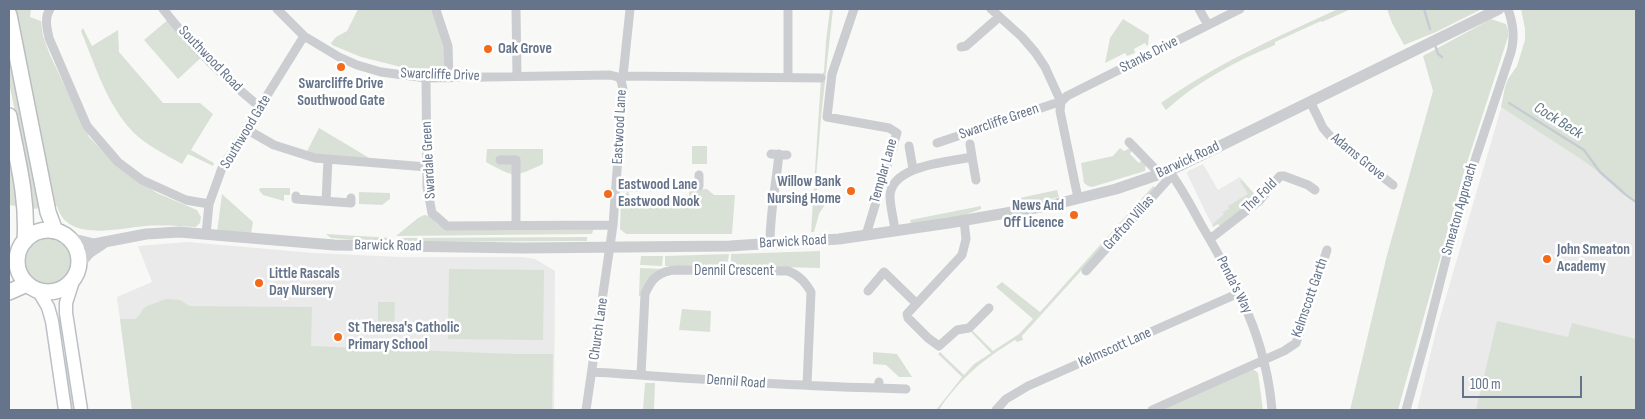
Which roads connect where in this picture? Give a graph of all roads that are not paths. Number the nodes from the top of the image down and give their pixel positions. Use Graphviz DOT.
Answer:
graph roads {
  1 [pos="50,9"];
  2 [pos="163,9"];
  3 [pos="277,9"];
  4 [pos="516,9"];
  5 [pos="630,9"];
  6 [pos="788,9"];
  7 [pos="854,9"];
  8 [pos="991,9"];
  9 [pos="1200,9"];
  10 [pos="1240,9"];
  11 [pos="1499,9"];
  12 [pos="1508,9"];
  13 [pos="436,10"];
  14 [pos="9,15"];
  15 [pos="999,17"];
  16 [pos="1208,25"];
  17 [pos="304,36"];
  18 [pos="961,47"];
  19 [pos="517,76"];
  20 [pos="788,77"];
  21 [pos="426,78"];
  22 [pos="449,78"];
  23 [pos="622,78"];
  24 [pos="821,78"];
  25 [pos="1061,102"];
  26 [pos="1310,102"];
  27 [pos="260,108"];
  28 [pos="9,116"];
  29 [pos="246,130"];
  30 [pos="1129,142"];
  31 [pos="937,143"];
  32 [pos="970,144"];
  33 [pos="910,146"];
  34 [pos="779,154"];
  35 [pos="972,158"];
  36 [pos="328,159"];
  37 [pos="500,160"];
  38 [pos="427,167"];
  39 [pos="913,169"];
  40 [pos="1167,173"];
  41 [pos="699,175"];
  42 [pos="976,180"];
  43 [pos="1396,186"];
  44 [pos="617,187"];
  45 [pos="1314,190"];
  46 [pos="296,196"];
  47 [pos="351,198"];
  48 [pos="1078,198"];
  49 [pos="326,201"];
  50 [pos="210,204"];
  51 [pos="964,220"];
  52 [pos="516,225"];
  53 [pos="613,225"];
  54 [pos="55,231"];
  55 [pos="895,231"];
  56 [pos="206,234"];
  57 [pos="866,235"];
  58 [pos="69,238"];
  59 [pos="1210,239"];
  60 [pos="25,241"];
  61 [pos="105,242"];
  62 [pos="770,243"];
  63 [pos="610,247"];
  64 [pos="1327,250"];
  65 [pos="13,266"];
  66 [pos="1086,271"];
  67 [pos="76,272"];
  68 [pos="32,287"];
  69 [pos="868,291"];
  70 [pos="9,292"];
  71 [pos="1239,293"];
  72 [pos="916,303"];
  73 [pos="989,308"];
  74 [pos="1265,360"];
  75 [pos="593,372"];
  76 [pos="641,375"];
  77 [pos="807,385"];
  78 [pos="906,389"];
  79 [pos="65,410"];
  80 [pos="81,410"];
  81 [pos="586,410"];
  82 [pos="996,410"];
  83 [pos="1152,410"];
  84 [pos="1272,410"];
  85 [pos="1406,410"];
  1 -- 50 [label="street"];
  2 -- 27 [label="street, Southwood Road"];
  3 -- 17 [label="street, Swarcliffe Drive"];
  4 -- 19 [label="street"];
  5 -- 23 [label="street, Eastwood Lane"];
  6 -- 20 [label="street"];
  7 -- 57 [label="street, Templar Lane"];
  8 -- 15 [label="street"];
  9 -- 16 [label="street"];
  10 -- 16 [label="street, Stanks Drive"];
  11 -- 26 [label="street, Barwick Road"];
  12 -- 85 [label="street, Smeaton Approach"];
  13 -- 22 [label="street"];
  14 -- 54 [label="highway"];
  15 -- 18 [label="street"];
  15 -- 25 [label="street"];
  16 -- 25 [label="street, Stanks Drive"];
  17 -- 21 [label="street, Swarcliffe Drive"];
  17 -- 27 [label="street, Southwood Gate"];
  19 -- 22 [label="street, Swarcliffe Drive"];
  19 -- 23 [label="street, Swarcliffe Drive"];
  20 -- 23 [label="street, Swarcliffe Drive"];
  20 -- 24 [label="street, Swarcliffe Drive"];
  21 -- 22 [label="street, Swarcliffe Drive"];
  21 -- 38 [label="street, Swardale Green"];
  23 -- 44 [label="street, Eastwood Lane"];
  25 -- 31 [label="street, Swarcliffe Green"];
  25 -- 48 [label="street"];
  26 -- 40 [label="street, Barwick Road"];
  26 -- 43 [label="street, Adams Grove"];
  27 -- 29 [label="street, Southwood Gate"];
  28 -- 60 [label="highway"];
  29 -- 36 [label="street"];
  29 -- 50 [label="street, Southwood Gate"];
  30 -- 40 [label="street, Penda's Way"];
  32 -- 35 [label="street"];
  33 -- 39 [label="street"];
  34 -- 62 [label="street"];
  35 -- 39 [label="street"];
  35 -- 42 [label="street"];
  36 -- 38 [label="street"];
  36 -- 49 [label="street"];
  37 -- 52 [label="street"];
  38 -- 52 [label="street, Swardale Green"];
  39 -- 55 [label="street"];
  40 -- 48 [label="street, Barwick Road"];
  40 -- 59 [label="street, Penda's Way"];
  40 -- 66 [label="street, Grafton Villas"];
  41 -- 44 [label="street"];
  44 -- 53 [label="street, Eastwood Lane"];
  45 -- 59 [label="street, The Fold"];
  46 -- 49 [label="street"];
  47 -- 49 [label="street"];
  48 -- 51 [label="street, Barwick Road"];
  50 -- 56 [label="street, Southwood Gate"];
  51 -- 55 [label="street, Barwick Road"];
  51 -- 72 [label="street"];
  52 -- 53 [label="street, Swardale Green"];
  53 -- 63 [label="street, Eastwood Lane"];
  54 -- 58 [label="highway"];
  54 -- 60 [label="highway"];
  55 -- 57 [label="street, Barwick Road"];
  56 -- 61 [label="street, Barwick Road"];
  56 -- 63 [label="street, Barwick Road"];
  57 -- 62 [label="street, Barwick Road"];
  58 -- 61 [label="street, Barwick Road"];
  58 -- 67 [label="highway"];
  59 -- 71 [label="street, Penda's Way"];
  60 -- 65 [label="highway"];
  61 -- 67 [label="street, Barwick Road"];
  62 -- 63 [label="street, Barwick Road"];
  63 -- 75 [label="street, Church Lane"];
  64 -- 74 [label="street, Kelmscott Garth"];
  65 -- 68 [label="highway"];
  67 -- 68 [label="highway"];
  67 -- 80 [label="main road"];
  68 -- 70 [label="highway"];
  68 -- 79 [label="main road"];
  69 -- 72 [label="street"];
  71 -- 74 [label="street, Penda's Way"];
  71 -- 82 [label="street, Kelmscott Lane"];
  72 -- 73 [label="street"];
  74 -- 83 [label="street, Kelmscott Garth"];
  74 -- 84 [label="street, Penda's Way"];
  75 -- 76 [label="street, Dennil Road"];
  75 -- 81 [label="street, Church Lane"];
  76 -- 77 [label="street, Dennil Road"];
  76 -- 77 [label="street, Dennil Crescent"];
  77 -- 78 [label="street, Dennil Road"];
}
